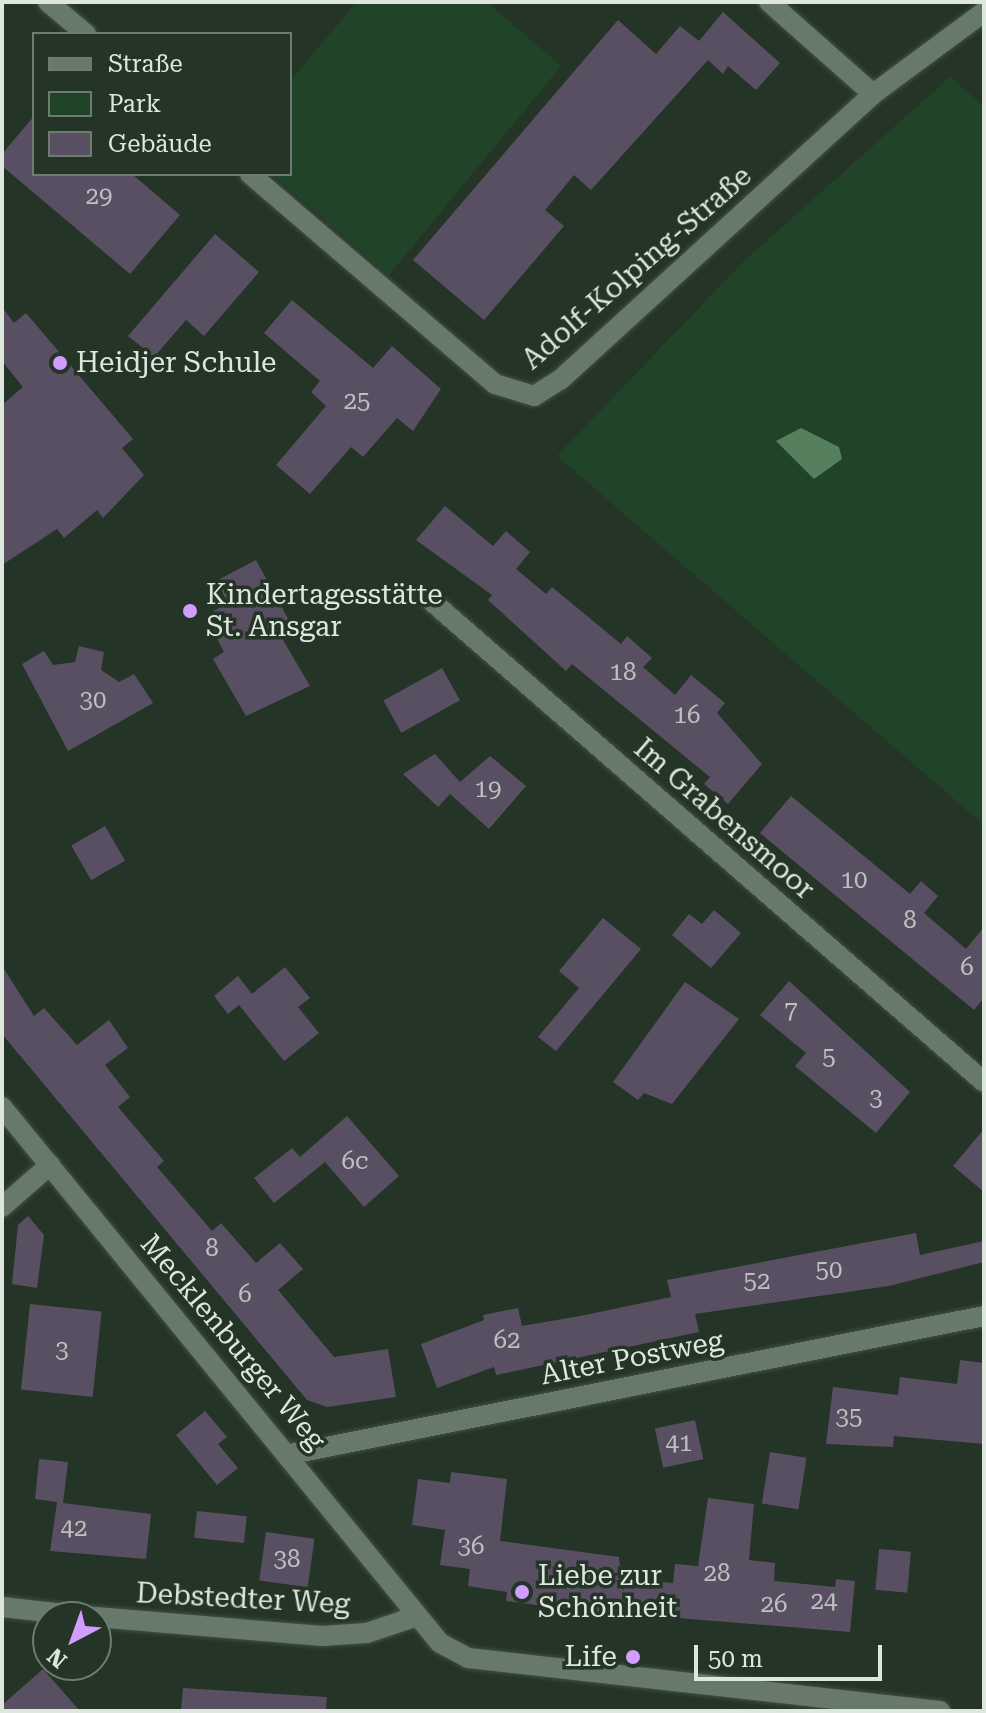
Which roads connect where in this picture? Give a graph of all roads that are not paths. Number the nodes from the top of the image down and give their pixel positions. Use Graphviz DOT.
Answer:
graph roads {
  1 [pos="48,2"];
  2 [pos="769,2"];
  3 [pos="984,12"];
  4 [pos="84,32"];
  5 [pos="873,94"];
  6 [pos="252,176"];
  7 [pos="428,598"];
  8 [pos="984,1082"];
  9 [pos="2,1107"];
  10 [pos="50,1165"];
  11 [pos="2,1207"];
  12 [pos="984,1316"];
  13 [pos="291,1454"];
  14 [pos="2,1607"];
  15 [pos="32,1610"];
  16 [pos="417,1616"];
  17 [pos="112,1618"];
  18 [pos="940,1711"];
  1 -- 4 [label="street"];
  2 -- 5 [label="street"];
  3 -- 5 [label="street, Adolf-Kolping-Straße"];
  5 -- 6 [label="street, Adolf-Kolping-Straße"];
  7 -- 8 [label="street, Im Grabensmoor"];
  9 -- 10 [label="street, Mecklenburger Weg"];
  10 -- 11 [label="street"];
  10 -- 13 [label="street, Mecklenburger Weg"];
  12 -- 13 [label="street, Alter Postweg"];
  13 -- 16 [label="street, Mecklenburger Weg"];
  14 -- 15 [label="street, Debstedter Weg"];
  16 -- 17 [label="street, Debstedter Weg"];
  16 -- 18 [label="street"];
}
